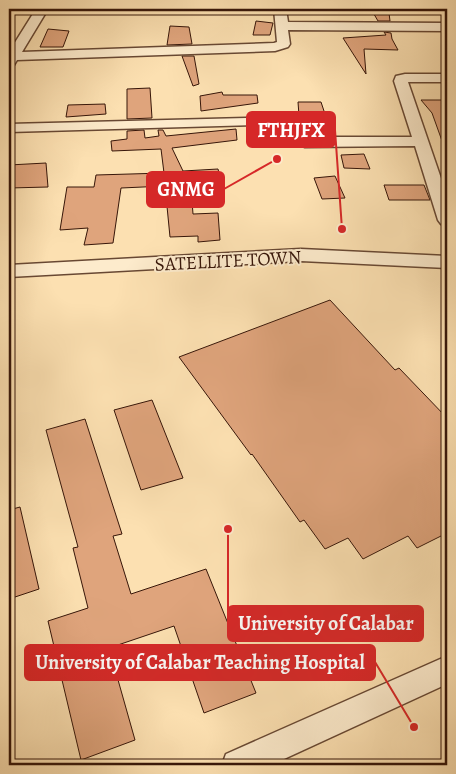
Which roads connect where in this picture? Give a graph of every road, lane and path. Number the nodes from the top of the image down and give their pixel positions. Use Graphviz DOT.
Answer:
graph roads {
  1 [pos="42,9"];
  2 [pos="280,9"];
  3 [pos="282,26"];
  4 [pos="447,27"];
  5 [pos="11,58"];
  6 [pos="447,78"];
  7 [pos="290,121"];
  8 [pos="9,128"];
  9 [pos="421,141"];
  10 [pos="305,142"];
  11 [pos="447,220"];
  12 [pos="447,262"];
  13 [pos="9,272"];
  14 [pos="447,670"];
  15 [pos="236,765"];
  1 -- 5 [label="street"];
  2 -- 3 [label="street"];
  3 -- 4 [label="street"];
  3 -- 5 [label="street"];
  6 -- 9 [label="street"];
  7 -- 8 [label="street"];
  9 -- 10 [label="street"];
  9 -- 11 [label="street"];
  12 -- 13 [label="street, SATELLITE TOWN"];
  14 -- 15 [label="street"];
}
